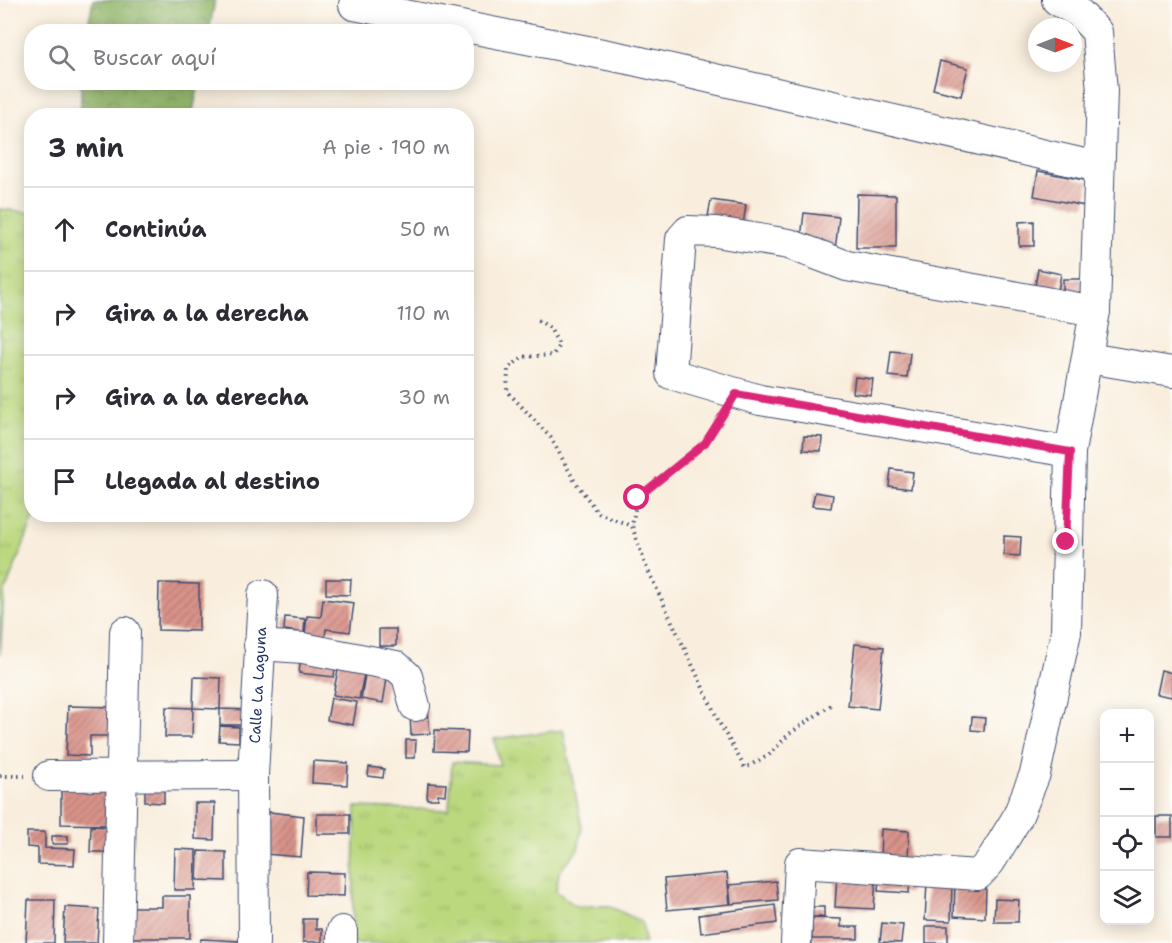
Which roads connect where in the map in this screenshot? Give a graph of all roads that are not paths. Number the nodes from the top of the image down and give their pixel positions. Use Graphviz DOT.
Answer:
graph roads {
  1 [pos="1057,0"];
  2 [pos="354,5"];
  3 [pos="450,24"];
  4 [pos="474,29"];
  5 [pos="1098,167"];
  6 [pos="1095,311"];
  7 [pos="1088,358"];
  8 [pos="1172,372"];
  9 [pos="1070,452"];
  10 [pos="263,595"];
  11 [pos="125,632"];
  12 [pos="259,645"];
  13 [pos="415,706"];
  14 [pos="121,775"];
  15 [pos="253,775"];
  16 [pos="49,776"];
  17 [pos="118,943"];
  18 [pos="254,943"];
  19 [pos="796,943"];
  1 -- 5 [label="street"];
  2 -- 3 [label="street"];
  4 -- 5 [label="street"];
  5 -- 6 [label="street"];
  6 -- 7 [label="street"];
  6 -- 9 [label="street"];
  7 -- 8 [label="street"];
  7 -- 9 [label="street"];
  9 -- 19 [label="street"];
  10 -- 12 [label="street, Calle La Laguna"];
  11 -- 14 [label="street"];
  12 -- 13 [label="street"];
  12 -- 15 [label="street, Calle La Laguna"];
  14 -- 15 [label="street"];
  14 -- 16 [label="street"];
  14 -- 17 [label="street"];
  15 -- 18 [label="street, Calle La Laguna"];
}
